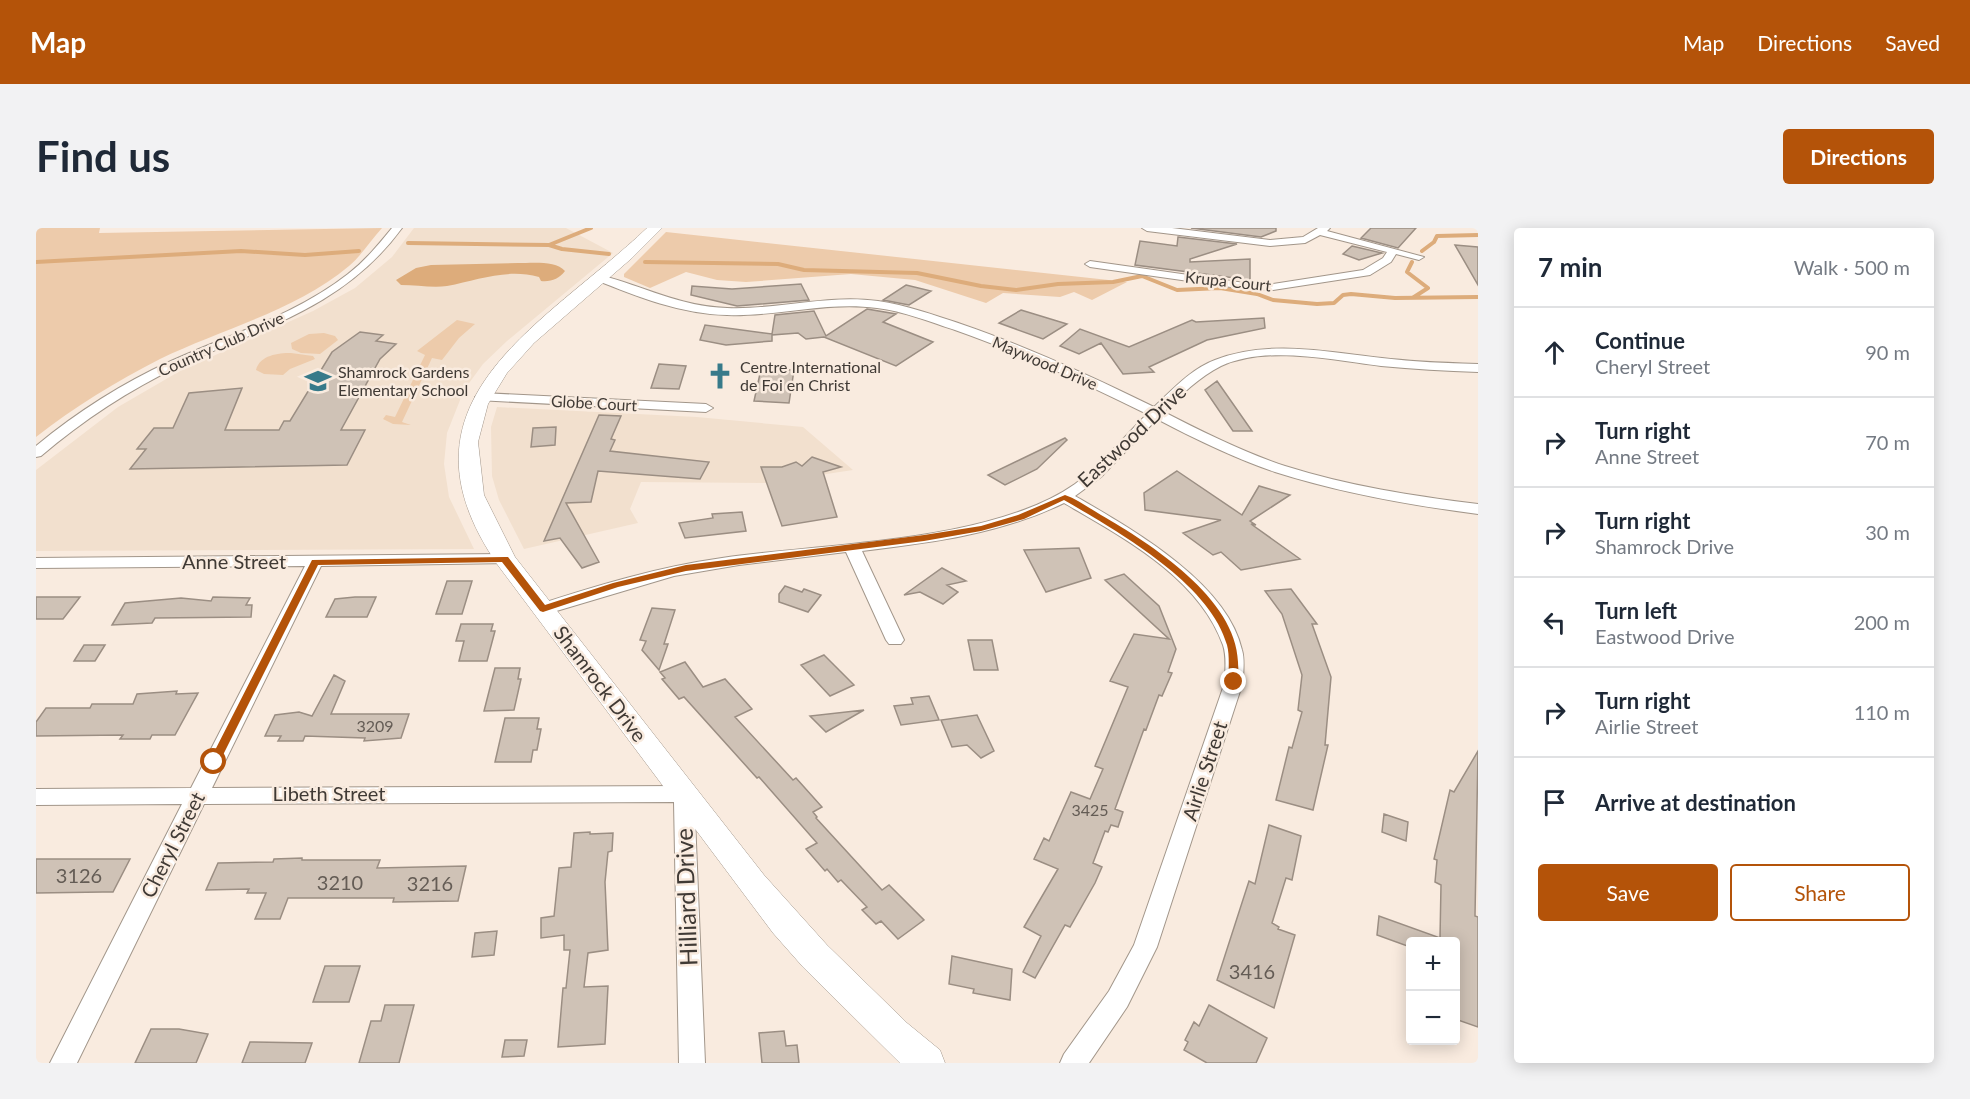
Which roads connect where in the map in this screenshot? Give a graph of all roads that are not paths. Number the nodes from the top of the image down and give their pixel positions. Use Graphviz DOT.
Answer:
graph roads {
  1 [pos="397,228"];
  2 [pos="1147,228"];
  3 [pos="653,229"];
  4 [pos="1322,230"];
  5 [pos="1393,251"];
  6 [pos="1419,257"];
  7 [pos="1090,264"];
  8 [pos="600,278"];
  9 [pos="1478,368"];
  10 [pos="482,397"];
  11 [pos="706,408"];
  12 [pos="1156,414"];
  13 [pos="36,453"];
  14 [pos="1065,497"];
  15 [pos="1478,509"];
  16 [pos="852,547"];
  17 [pos="505,559"];
  18 [pos="315,562"];
  19 [pos="36,563"];
  20 [pos="543,609"];
  21 [pos="895,640"];
  22 [pos="684,794"];
  23 [pos="198,795"];
  24 [pos="36,797"];
  25 [pos="63,1063"];
  26 [pos="692,1063"];
  27 [pos="927,1063"];
  28 [pos="1073,1063"];
  1 -- 13 [label="street, Country Club Drive"];
  2 -- 4 [label="street"];
  3 -- 8 [label="street, Shamrock Drive"];
  4 -- 5 [label="street"];
  5 -- 6 [label="street"];
  5 -- 7 [label="street, Krupa Court"];
  8 -- 10 [label="street, Shamrock Drive"];
  8 -- 12 [label="street, Maywood Drive"];
  9 -- 12 [label="street, Eastwood Drive"];
  10 -- 11 [label="street, Globe Court"];
  10 -- 17 [label="street, Shamrock Drive"];
  12 -- 14 [label="street, Eastwood Drive"];
  12 -- 15 [label="street, Maywood Drive"];
  14 -- 16 [label="street, Eastwood Drive"];
  14 -- 28 [label="street, Airlie Street"];
  16 -- 20 [label="street, Eastwood Drive"];
  16 -- 21 [label="street"];
  17 -- 18 [label="street, Anne Street"];
  17 -- 20 [label="street, Shamrock Drive"];
  18 -- 19 [label="street, Anne Street"];
  18 -- 23 [label="street, Cheryl Street"];
  20 -- 22 [label="street, Shamrock Drive"];
  22 -- 23 [label="street, Libeth Street"];
  22 -- 26 [label="street, Hilliard Drive"];
  22 -- 27 [label="street, Shamrock Drive"];
  23 -- 24 [label="street, Libeth Street"];
  23 -- 25 [label="street, Cheryl Street"];
}
